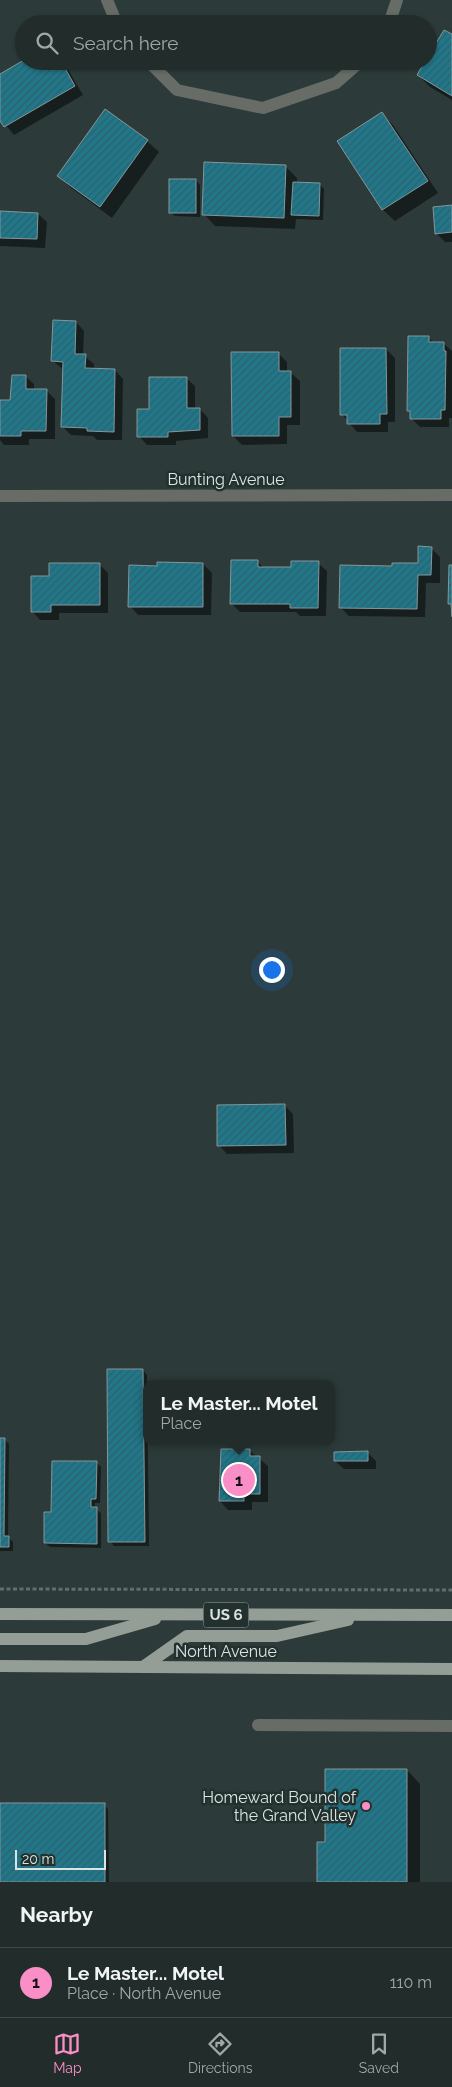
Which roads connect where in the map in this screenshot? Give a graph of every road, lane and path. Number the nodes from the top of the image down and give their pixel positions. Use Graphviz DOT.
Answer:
graph roads {
  1 [pos="107,0"];
  2 [pos="397,0"];
  3 [pos="113,15"];
  4 [pos="391,15"];
  5 [pos="157,70"];
  6 [pos="351,70"];
  7 [pos="452,495"];
  8 [pos="0,496"];
  9 [pos="0,1589"];
  10 [pos="452,1590"];
  11 [pos="0,1614"];
  12 [pos="168,1615"];
  13 [pos="370,1615"];
  14 [pos="452,1615"];
  15 [pos="0,1639"];
  16 [pos="0,1666"];
  17 [pos="142,1667"];
  18 [pos="452,1669"];
  19 [pos="258,1725"];
  20 [pos="452,1726"];
  1 -- 3 [label="street"];
  2 -- 4 [label="street"];
  5 -- 6 [label="street"];
  7 -- 8 [label="street, Bunting Avenue"];
  9 -- 10 [label="path"];
  11 -- 12 [label="main road, US 6"];
  12 -- 13 [label="main road, US 6"];
  12 -- 15 [label="main road"];
  13 -- 14 [label="main road, US 6"];
  13 -- 17 [label="main road"];
  16 -- 17 [label="main road, North Avenue"];
  17 -- 18 [label="main road, North Avenue"];
  19 -- 20 [label="street"];
}
